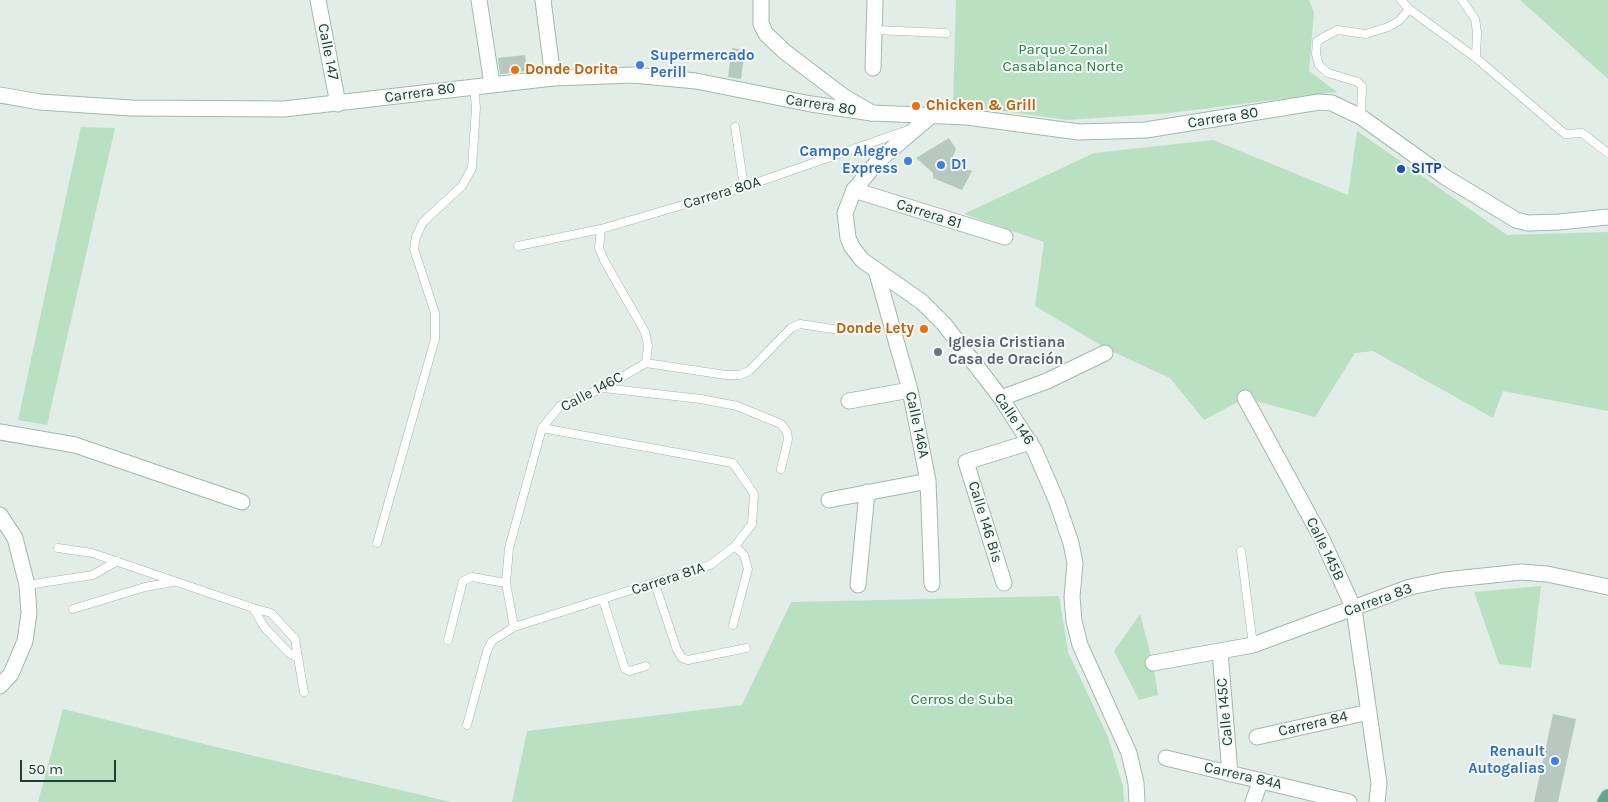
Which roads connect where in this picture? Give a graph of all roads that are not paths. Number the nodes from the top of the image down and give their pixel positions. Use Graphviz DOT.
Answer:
graph roads {
  1 [pos="318,0"];
  2 [pos="479,0"];
  3 [pos="543,0"];
  4 [pos="761,0"];
  5 [pos="874,0"];
  6 [pos="1401,0"];
  7 [pos="1462,0"];
  8 [pos="1409,9"];
  9 [pos="874,30"];
  10 [pos="946,33"];
  11 [pos="1476,58"];
  12 [pos="874,68"];
  13 [pos="553,78"];
  14 [pos="492,84"];
  15 [pos="474,86"];
  16 [pos="0,95"];
  17 [pos="338,104"];
  18 [pos="872,113"];
  19 [pos="933,114"];
  20 [pos="1361,117"];
  21 [pos="921,125"];
  22 [pos="735,127"];
  23 [pos="1608,153"];
  24 [pos="744,187"];
  25 [pos="854,190"];
  26 [pos="1608,217"];
  27 [pos="602,229"];
  28 [pos="1005,238"];
  29 [pos="518,246"];
  30 [pos="876,270"];
  31 [pos="840,330"];
  32 [pos="1105,353"];
  33 [pos="646,363"];
  34 [pos="603,388"];
  35 [pos="910,390"];
  36 [pos="1000,398"];
  37 [pos="1245,398"];
  38 [pos="849,401"];
  39 [pos="542,428"];
  40 [pos="0,432"];
  41 [pos="1030,442"];
  42 [pos="781,468"];
  43 [pos="928,481"];
  44 [pos="868,492"];
  45 [pos="829,500"];
  46 [pos="242,502"];
  47 [pos="0,515"];
  48 [pos="377,543"];
  49 [pos="735,546"];
  50 [pos="58,548"];
  51 [pos="1241,551"];
  52 [pos="117,561"];
  53 [pos="175,582"];
  54 [pos="506,583"];
  55 [pos="1004,583"];
  56 [pos="655,584"];
  57 [pos="932,584"];
  58 [pos="27,585"];
  59 [pos="858,585"];
  60 [pos="1608,587"];
  61 [pos="603,600"];
  62 [pos="253,608"];
  63 [pos="73,609"];
  64 [pos="1354,609"];
  65 [pos="733,626"];
  66 [pos="514,628"];
  67 [pos="448,640"];
  68 [pos="1253,645"];
  69 [pos="746,648"];
  70 [pos="1220,651"];
  71 [pos="298,658"];
  72 [pos="1153,663"];
  73 [pos="646,666"];
  74 [pos="0,686"];
  75 [pos="304,692"];
  76 [pos="1369,712"];
  77 [pos="467,725"];
  78 [pos="1257,737"];
  79 [pos="1166,758"];
  80 [pos="1230,774"];
  81 [pos="1262,780"];
  82 [pos="1608,797"];
  83 [pos="1317,799"];
  84 [pos="1137,802"];
  85 [pos="1253,802"];
  86 [pos="1349,802"];
  87 [pos="1377,802"];
  88 [pos="1605,802"];
  1 -- 17 [label="street, Calle 147"];
  2 -- 14 [label="street"];
  3 -- 13 [label="street"];
  4 -- 18 [label="street"];
  5 -- 9 [label="street"];
  6 -- 8 [label="lane"];
  7 -- 11 [label="lane"];
  8 -- 11 [label="lane"];
  8 -- 20 [label="lane"];
  9 -- 10 [label="lane"];
  9 -- 12 [label="street"];
  11 -- 23 [label="lane"];
  13 -- 14 [label="street, Carrera 80"];
  13 -- 18 [label="street, Carrera 80"];
  14 -- 15 [label="street, Carrera 80"];
  15 -- 17 [label="street, Carrera 80"];
  15 -- 48 [label="lane"];
  16 -- 17 [label="street, Carrera 80"];
  18 -- 19 [label="street, Carrera 80"];
  19 -- 20 [label="street, Carrera 80"];
  19 -- 21 [label="street, Calle 146"];
  20 -- 26 [label="street, Carrera 80"];
  21 -- 24 [label="lane, Carrera 80A"];
  21 -- 25 [label="street, Calle 146"];
  22 -- 24 [label="lane"];
  24 -- 27 [label="lane, Carrera 80A"];
  25 -- 28 [label="street, Carrera 81"];
  25 -- 30 [label="street, Calle 146"];
  27 -- 29 [label="lane, Carrera 80A"];
  27 -- 33 [label="lane"];
  30 -- 35 [label="street, Calle 146A"];
  30 -- 36 [label="street, Calle 146"];
  31 -- 33 [label="lane"];
  32 -- 36 [label="street"];
  33 -- 34 [label="lane, Calle 146C"];
  34 -- 39 [label="lane, Calle 146C"];
  34 -- 42 [label="lane"];
  35 -- 38 [label="street"];
  35 -- 43 [label="street, Calle 146A"];
  36 -- 41 [label="street, Calle 146"];
  37 -- 64 [label="street, Calle 145B"];
  39 -- 49 [label="lane, Carrera 81A"];
  39 -- 54 [label="lane, Calle 146C"];
  40 -- 46 [label="street"];
  41 -- 55 [label="street, Calle 146 Bis"];
  41 -- 84 [label="street, Calle 146"];
  43 -- 44 [label="street"];
  43 -- 57 [label="street, Calle 146A"];
  44 -- 45 [label="street"];
  44 -- 59 [label="street"];
  47 -- 58 [label="street"];
  49 -- 56 [label="lane, Carrera 81A"];
  49 -- 65 [label="lane"];
  50 -- 52 [label="lane"];
  51 -- 68 [label="lane"];
  52 -- 53 [label="lane"];
  52 -- 58 [label="lane"];
  53 -- 62 [label="lane"];
  53 -- 63 [label="lane"];
  54 -- 66 [label="lane, Calle 146C"];
  54 -- 67 [label="lane"];
  56 -- 61 [label="lane, Carrera 81A"];
  56 -- 69 [label="lane"];
  58 -- 74 [label="street"];
  60 -- 64 [label="street, Carrera 83"];
  61 -- 66 [label="lane, Carrera 81A"];
  61 -- 73 [label="lane"];
  62 -- 71 [label="lane"];
  62 -- 71 [label="lane"];
  64 -- 68 [label="street, Carrera 83"];
  64 -- 76 [label="street, Calle 145B"];
  66 -- 77 [label="lane, Carrera 81A"];
  68 -- 70 [label="street, Carrera 83"];
  70 -- 72 [label="street, Carrera 83"];
  70 -- 80 [label="street, Calle 145C"];
  71 -- 75 [label="lane"];
  76 -- 78 [label="street, Carrera 84"];
  76 -- 87 [label="street, Calle 145B"];
  79 -- 80 [label="street, Carrera 84A"];
  80 -- 81 [label="street, Carrera 84A"];
  81 -- 83 [label="street, Carrera 84A"];
  81 -- 85 [label="street"];
  82 -- 88 [label="main road"];
  83 -- 86 [label="street, Carrera 84A"];
}
